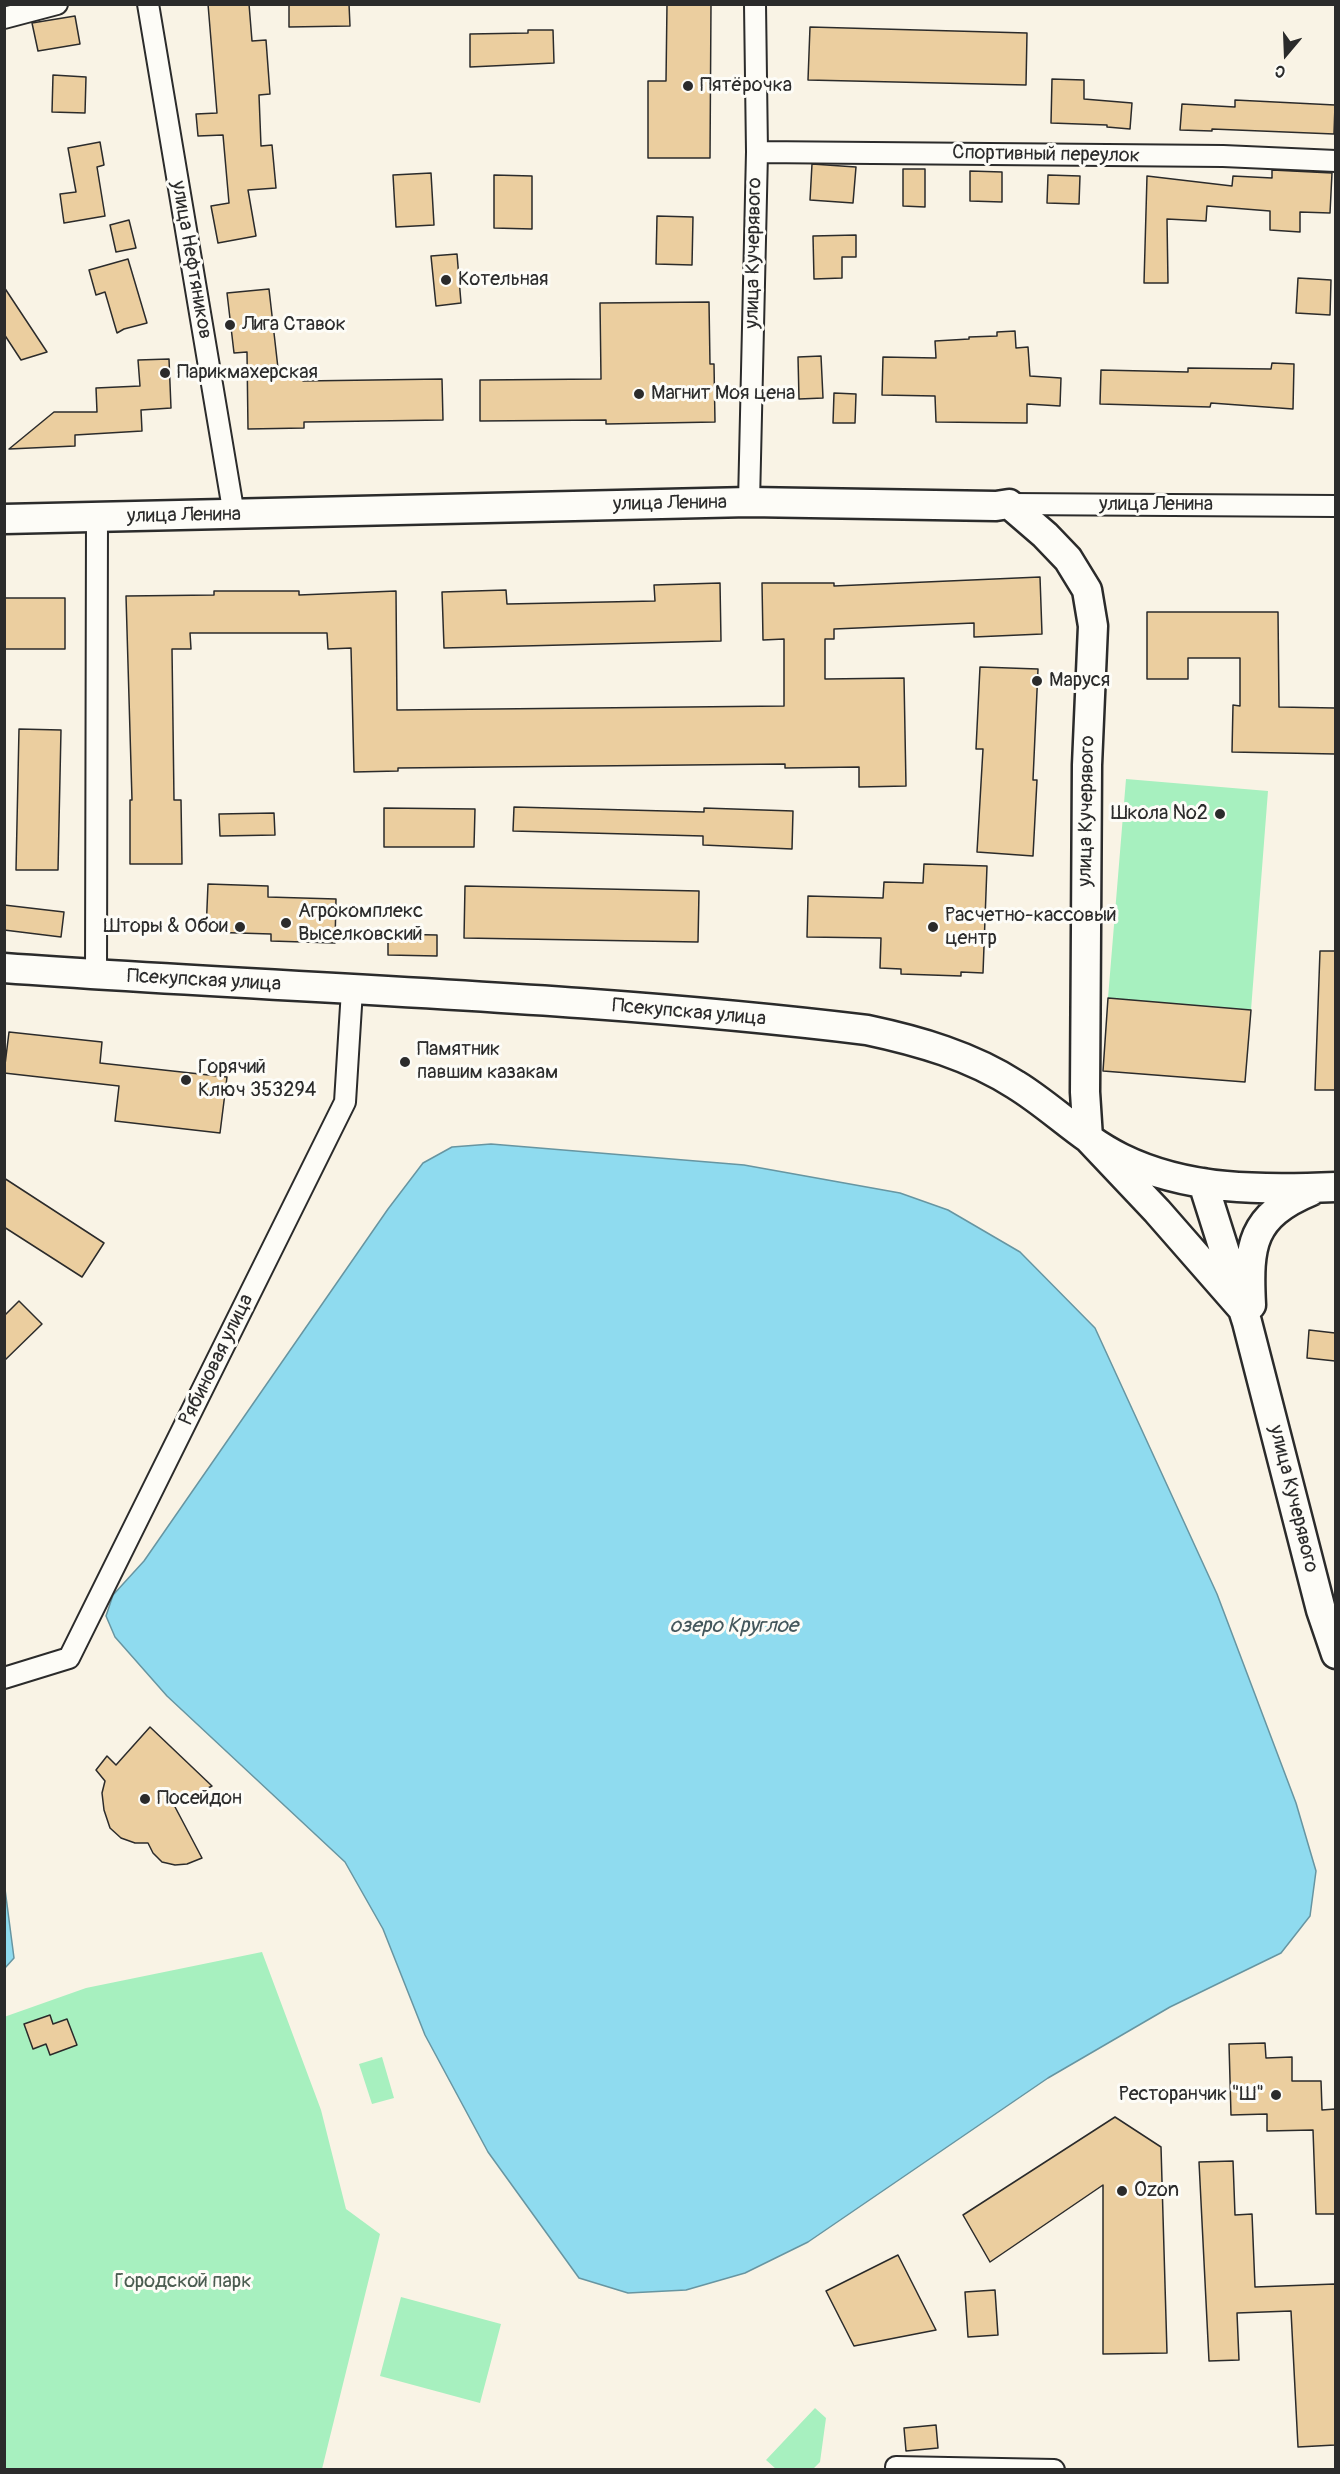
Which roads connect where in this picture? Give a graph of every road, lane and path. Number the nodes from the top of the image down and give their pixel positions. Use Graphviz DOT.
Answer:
graph roads {
  1 [pos="57,4"];
  2 [pos="148,4"];
  3 [pos="754,4"];
  4 [pos="4,18"];
  5 [pos="757,152"];
  6 [pos="1335,161"];
  7 [pos="749,502"];
  8 [pos="1009,504"];
  9 [pos="1335,506"];
  10 [pos="234,515"];
  11 [pos="97,518"];
  12 [pos="4,519"];
  13 [pos="4,968"];
  14 [pos="96,975"];
  15 [pos="352,990"];
  16 [pos="1088,1138"];
  17 [pos="1203,1184"];
  18 [pos="1327,1187"];
  19 [pos="1241,1307"];
  20 [pos="1253,1343"];
  21 [pos="1335,1654"];
  22 [pos="4,1678"];
  23 [pos="896,2467"];
  24 [pos="1054,2469"];
  1 -- 4 [label="street"];
  2 -- 10 [label="street, улица Нефтяников"];
  3 -- 5 [label="street, улица Кучерявого"];
  5 -- 6 [label="street, Спортивный переулок"];
  5 -- 7 [label="street, улица Кучерявого"];
  7 -- 8 [label="street, улица Ленина"];
  7 -- 10 [label="street, улица Ленина"];
  8 -- 9 [label="street, улица Ленина"];
  8 -- 16 [label="street, улица Кучерявого"];
  10 -- 11 [label="street, улица Ленина"];
  11 -- 12 [label="street, улица Ленина"];
  11 -- 14 [label="street"];
  13 -- 14 [label="street, Псекупская улица"];
  14 -- 15 [label="street, Псекупская улица"];
  15 -- 16 [label="street, Псекупская улица"];
  15 -- 22 [label="street, Рябиновая улица"];
  16 -- 17 [label="street, Псекупская улица"];
  16 -- 19 [label="street, улица Кучерявого"];
  17 -- 18 [label="street, Псекупская улица"];
  17 -- 19 [label="street, улица Кучерявого"];
  18 -- 20 [label="street, улица Кучерявого"];
  19 -- 20 [label="street, улица Кучерявого"];
  20 -- 21 [label="street, улица Кучерявого"];
  23 -- 24 [label="street"];
}
